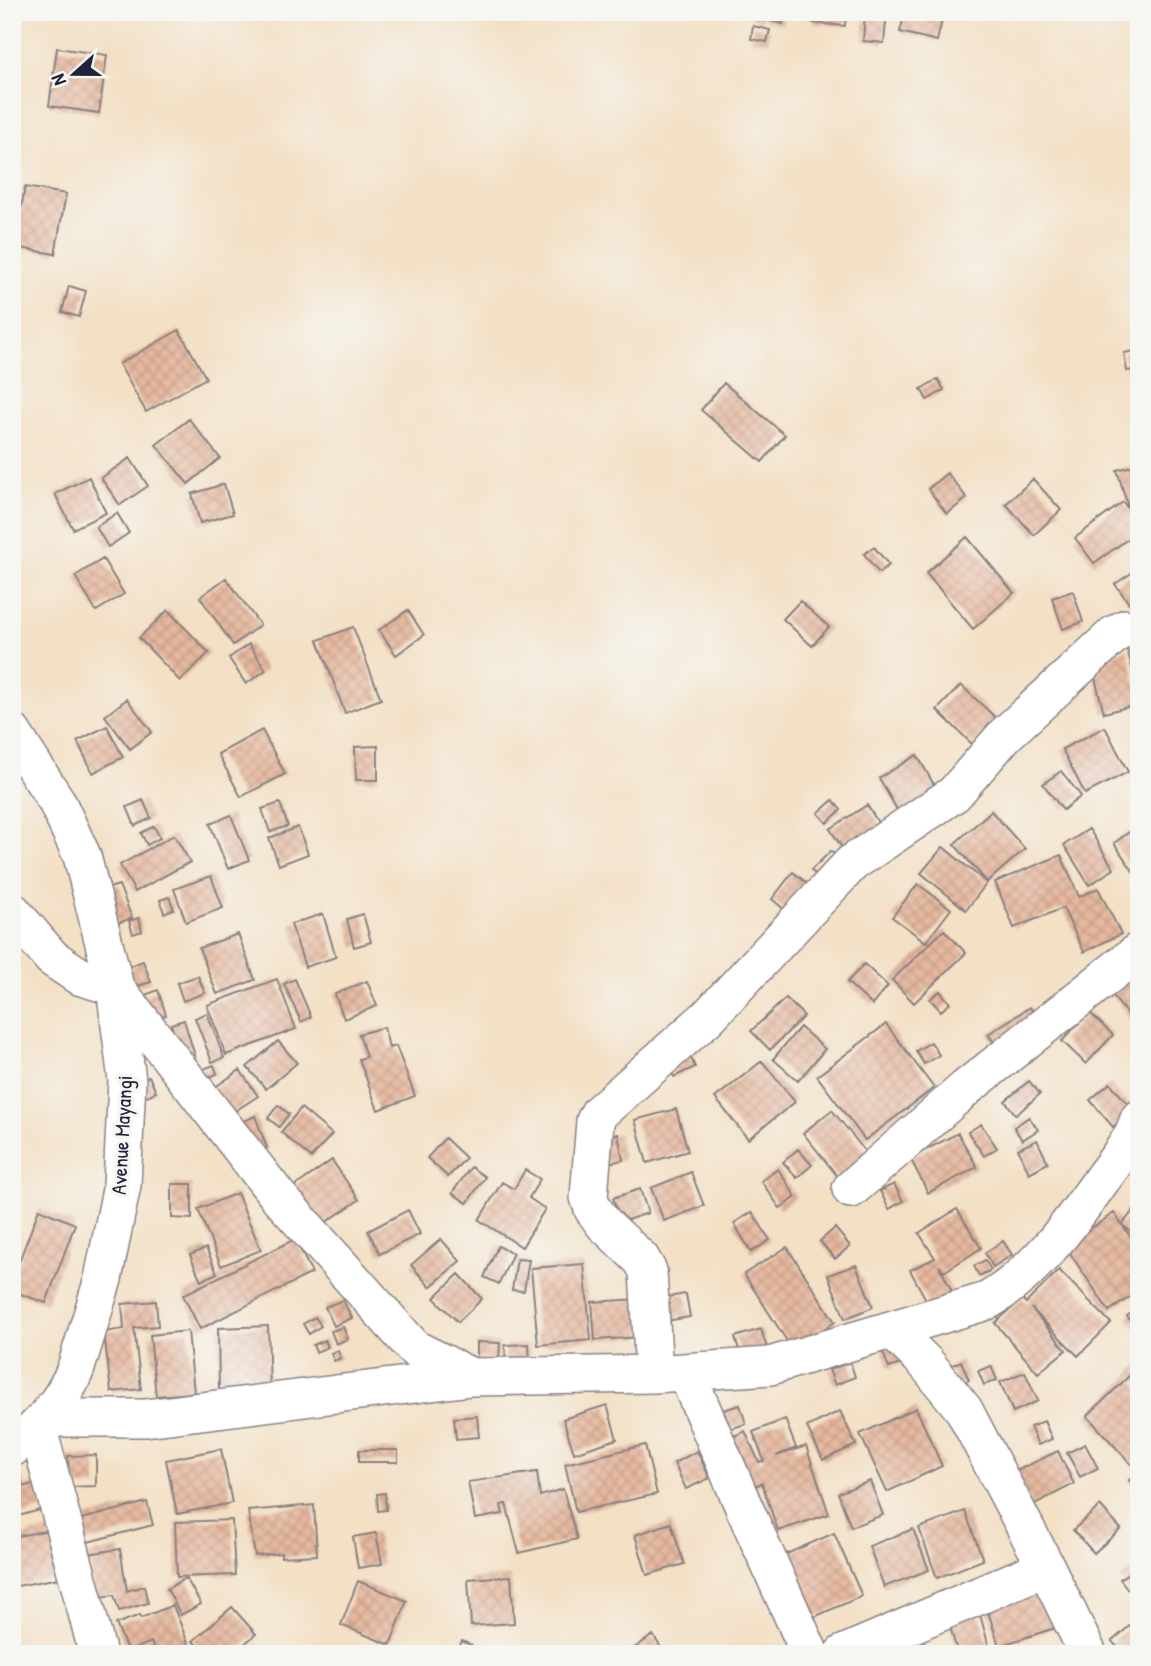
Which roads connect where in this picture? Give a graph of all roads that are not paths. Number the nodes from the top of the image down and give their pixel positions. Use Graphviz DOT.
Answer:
graph roads {
  1 [pos="1139,631"];
  2 [pos="12,732"];
  3 [pos="12,911"];
  4 [pos="1139,951"];
  5 [pos="116,987"];
  6 [pos="1139,1119"];
  7 [pos="851,1189"];
  8 [pos="892,1330"];
  9 [pos="670,1373"];
  10 [pos="471,1377"];
  11 [pos="32,1432"];
  12 [pos="1046,1567"];
  13 [pos="97,1654"];
  14 [pos="810,1654"];
  15 [pos="843,1654"];
  16 [pos="1088,1654"];
  1 -- 9 [label="street"];
  2 -- 5 [label="street, Avenue Mayangi"];
  3 -- 5 [label="street"];
  4 -- 7 [label="street"];
  5 -- 10 [label="street"];
  5 -- 11 [label="street, Avenue Mayangi"];
  6 -- 8 [label="street"];
  8 -- 9 [label="street"];
  8 -- 12 [label="street"];
  9 -- 10 [label="street"];
  9 -- 14 [label="street"];
  10 -- 11 [label="street"];
  11 -- 13 [label="street"];
  12 -- 15 [label="street"];
  12 -- 16 [label="street"];
}
